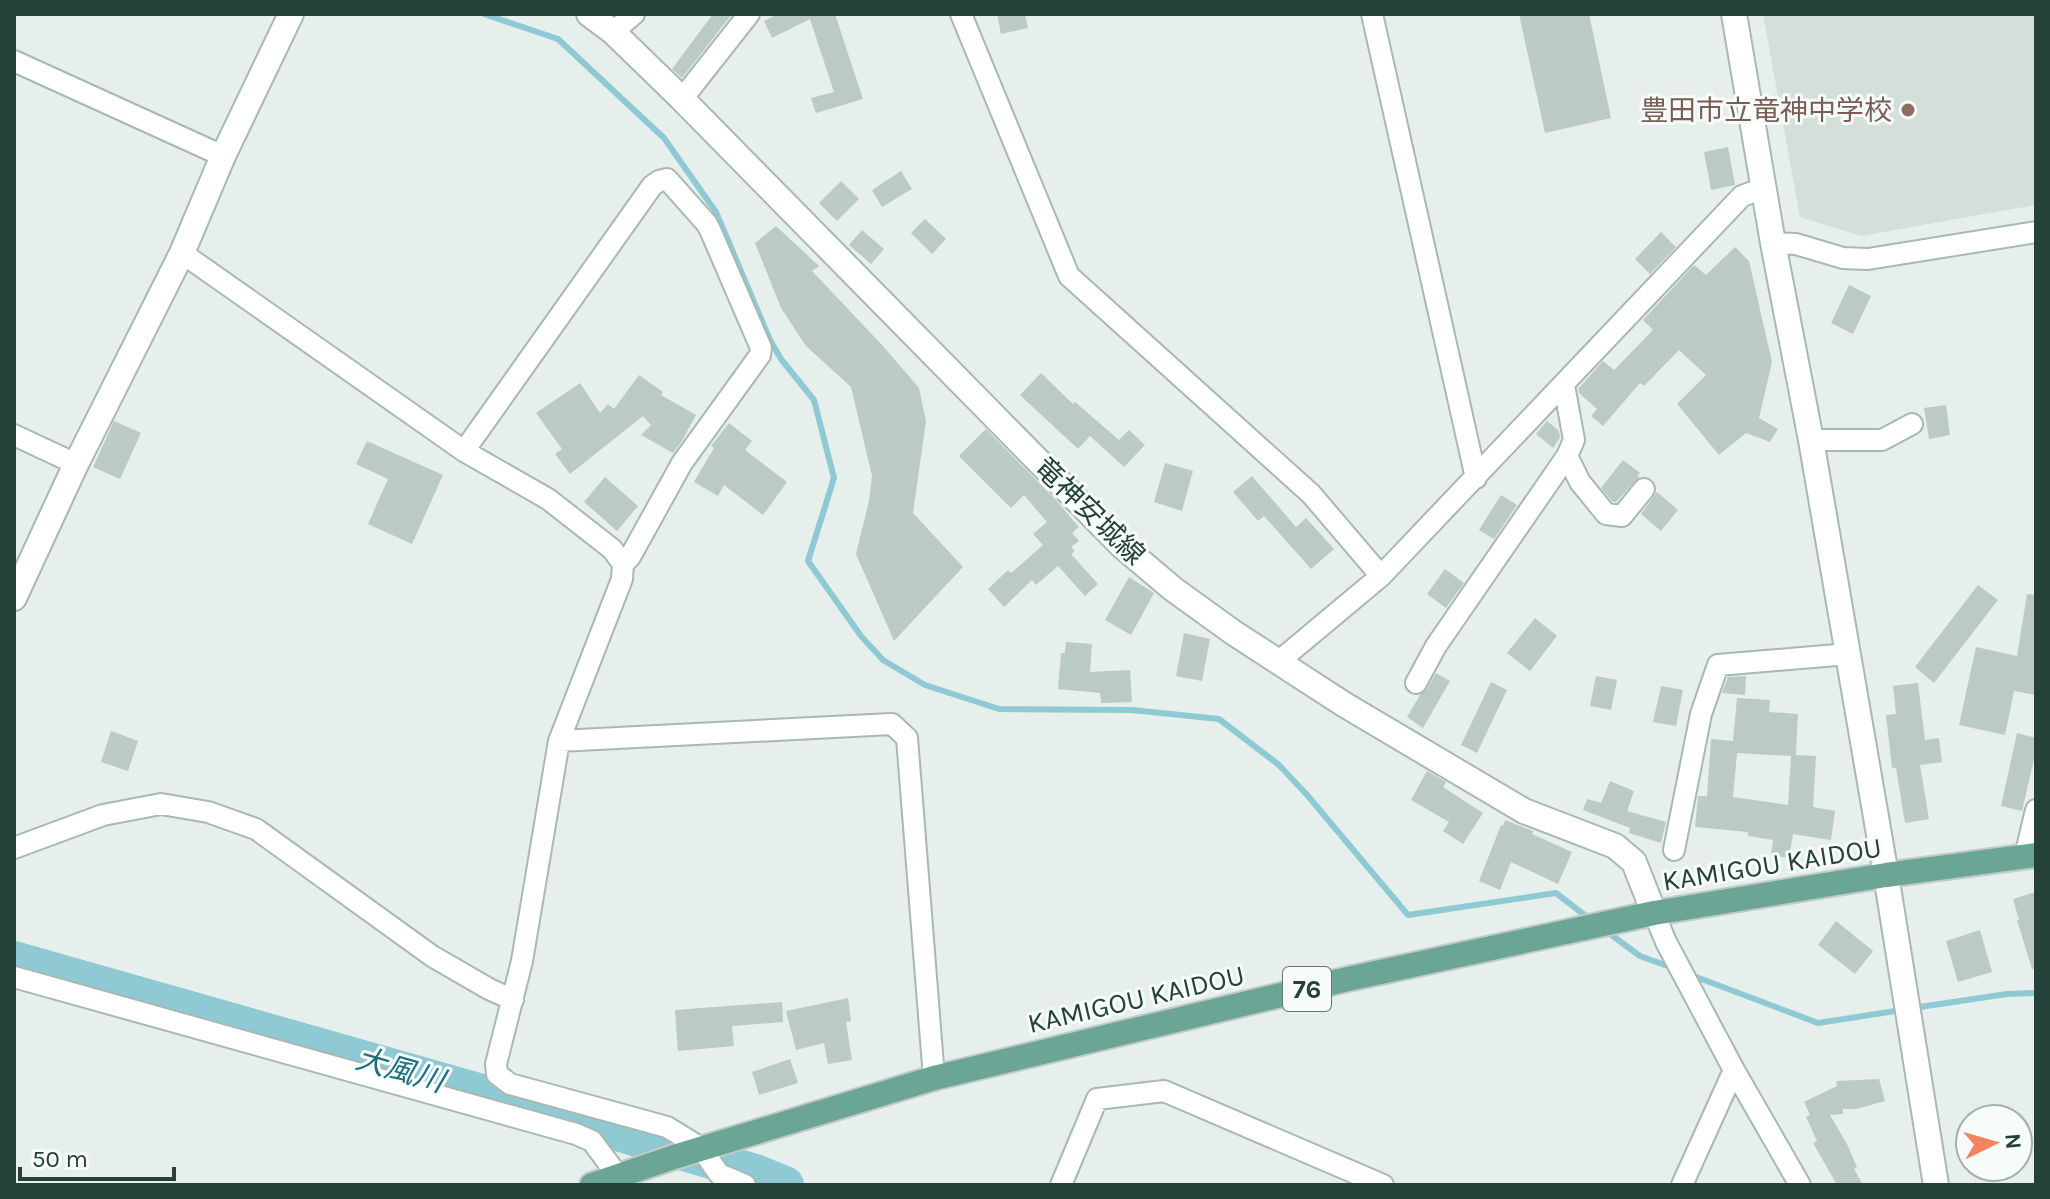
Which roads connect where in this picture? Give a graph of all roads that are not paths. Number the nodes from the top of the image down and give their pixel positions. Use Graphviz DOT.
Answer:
graph roads {
  1 [pos="291,14"];
  2 [pos="589,14"];
  3 [pos="634,14"];
  4 [pos="749,14"];
  5 [pos="961,14"];
  6 [pos="1372,14"];
  7 [pos="1734,14"];
  8 [pos="613,32"];
  9 [pos="14,61"];
  10 [pos="682,99"];
  11 [pos="223,156"];
  12 [pos="1764,188"];
  13 [pos="2036,232"];
  14 [pos="1773,243"];
  15 [pos="182,253"];
  16 [pos="1564,385"];
  17 [pos="1912,424"];
  18 [pos="14,435"];
  19 [pos="1811,440"];
  20 [pos="464,451"];
  21 [pos="1567,456"];
  22 [pos="76,464"];
  23 [pos="1476,478"];
  24 [pos="1644,489"];
  25 [pos="623,564"];
  26 [pos="1381,576"];
  27 [pos="14,598"];
  28 [pos="1848,654"];
  29 [pos="1278,662"];
  30 [pos="1416,683"];
  31 [pos="559,741"];
  32 [pos="2036,810"];
  33 [pos="14,848"];
  34 [pos="1674,850"];
  35 [pos="2031,856"];
  36 [pos="1886,875"];
  37 [pos="1654,913"];
  38 [pos="14,977"];
  39 [pos="513,1000"];
  40 [pos="1734,1070"];
  41 [pos="934,1078"];
  42 [pos="701,1148"];
  43 [pos="618,1176"];
  44 [pos="592,1185"];
  45 [pos="745,1185"];
  46 [pos="1061,1185"];
  47 [pos="1383,1185"];
  48 [pos="1682,1185"];
  49 [pos="1800,1185"];
  50 [pos="1936,1185"];
  1 -- 11 [label="street"];
  2 -- 8 [label="street, 竜神安城線"];
  3 -- 8 [label="street"];
  4 -- 10 [label="street"];
  5 -- 26 [label="street"];
  6 -- 23 [label="street"];
  7 -- 12 [label="street"];
  8 -- 10 [label="street, 竜神安城線"];
  9 -- 11 [label="street"];
  10 -- 29 [label="street, 竜神安城線"];
  11 -- 15 [label="street"];
  12 -- 14 [label="street"];
  12 -- 16 [label="street"];
  13 -- 14 [label="street"];
  14 -- 19 [label="street"];
  15 -- 20 [label="street"];
  15 -- 22 [label="street"];
  16 -- 21 [label="street"];
  16 -- 23 [label="street"];
  17 -- 19 [label="street"];
  18 -- 22 [label="street"];
  19 -- 28 [label="street"];
  20 -- 25 [label="street"];
  20 -- 25 [label="street"];
  21 -- 24 [label="street"];
  21 -- 30 [label="street"];
  22 -- 27 [label="street"];
  23 -- 26 [label="street"];
  25 -- 31 [label="street"];
  26 -- 29 [label="street"];
  28 -- 34 [label="street"];
  28 -- 36 [label="street"];
  29 -- 37 [label="street, 竜神安城線"];
  31 -- 39 [label="street"];
  31 -- 41 [label="street"];
  32 -- 35 [label="street"];
  33 -- 39 [label="street"];
  35 -- 36 [label="main road, KAMIGOU KAIDOU / 76"];
  36 -- 37 [label="main road, KAMIGOU KAIDOU / 76"];
  36 -- 50 [label="street"];
  37 -- 40 [label="street"];
  37 -- 41 [label="main road, KAMIGOU KAIDOU / 76"];
  38 -- 43 [label="street"];
  39 -- 42 [label="street"];
  40 -- 48 [label="street"];
  40 -- 49 [label="street"];
  41 -- 42 [label="main road, KAMIGOU KAIDOU / 76"];
  42 -- 43 [label="main road, KAMIGOU KAIDOU / 76"];
  42 -- 45 [label="street"];
  43 -- 44 [label="main road, KAMIGOU KAIDOU / 76"];
  46 -- 47 [label="street"];
}
